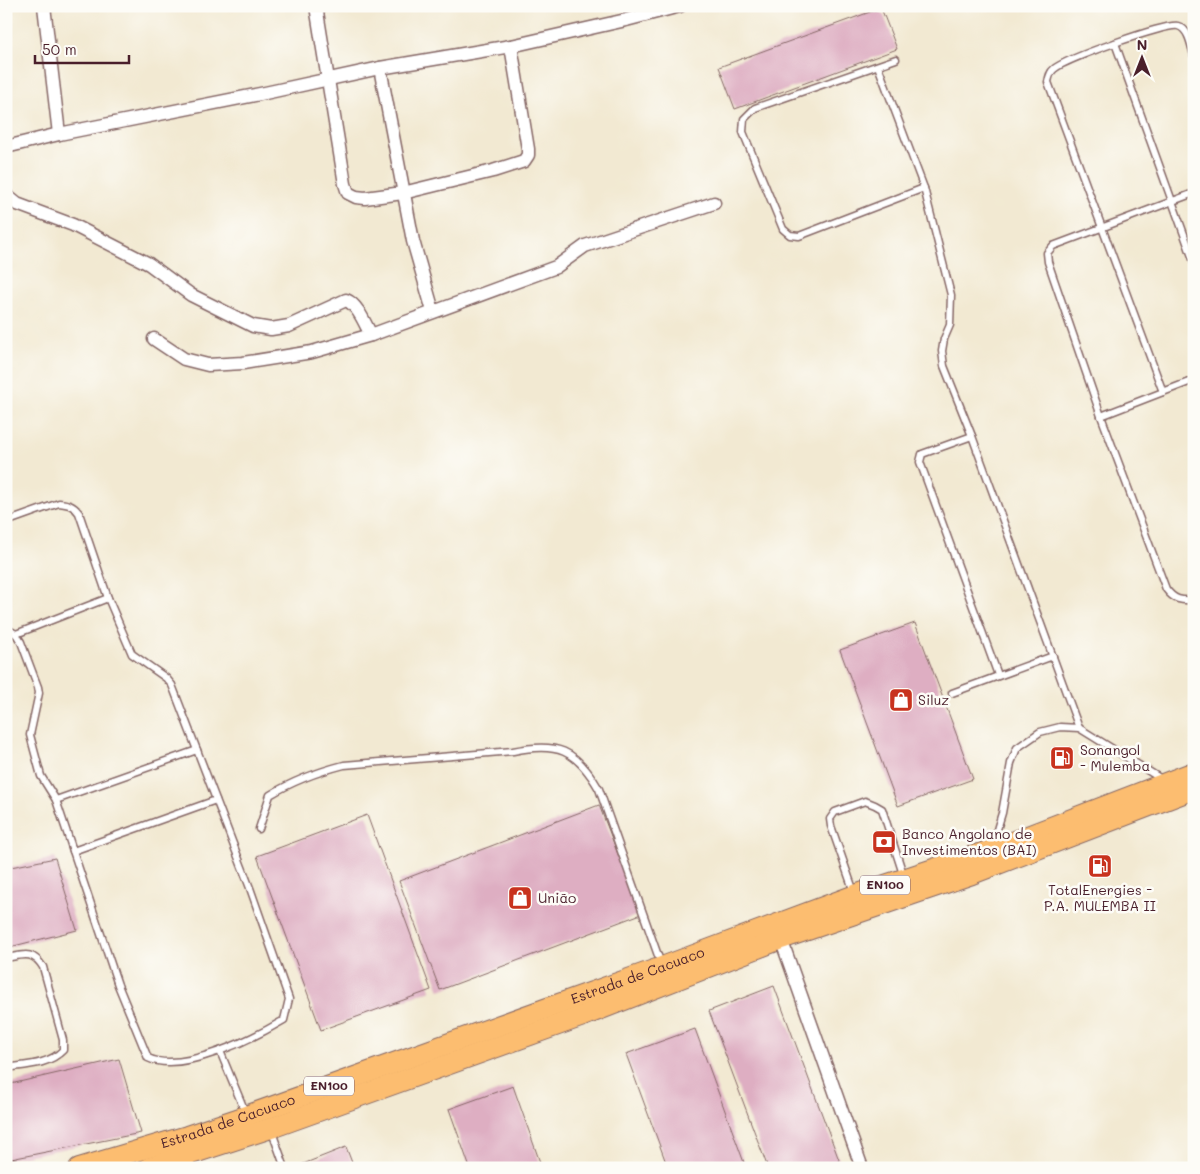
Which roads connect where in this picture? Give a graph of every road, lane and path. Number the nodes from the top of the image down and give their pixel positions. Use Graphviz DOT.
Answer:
graph roads {
  1 [pos="44,6"];
  2 [pos="316,6"];
  3 [pos="680,6"];
  4 [pos="1115,44"];
  5 [pos="511,46"];
  6 [pos="1194,56"];
  7 [pos="896,59"];
  8 [pos="878,66"];
  9 [pos="380,68"];
  10 [pos="329,80"];
  11 [pos="59,134"];
  12 [pos="6,147"];
  13 [pos="924,188"];
  14 [pos="1194,192"];
  15 [pos="403,193"];
  16 [pos="6,195"];
  17 [pos="1172,201"];
  18 [pos="714,203"];
  19 [pos="1102,228"];
  20 [pos="1194,262"];
  21 [pos="433,312"];
  22 [pos="371,335"];
  23 [pos="154,340"];
  24 [pos="1194,380"];
  25 [pos="1163,392"];
  26 [pos="1101,416"];
  27 [pos="972,436"];
  28 [pos="6,522"];
  29 [pos="108,598"];
  30 [pos="1194,600"];
  31 [pos="6,628"];
  32 [pos="16,634"];
  33 [pos="1053,656"];
  34 [pos="998,675"];
  35 [pos="952,693"];
  36 [pos="1079,728"];
  37 [pos="197,750"];
  38 [pos="1194,772"];
  39 [pos="1166,782"];
  40 [pos="1194,789"];
  41 [pos="56,800"];
  42 [pos="216,800"];
  43 [pos="259,829"];
  44 [pos="991,850"];
  45 [pos="72,851"];
  46 [pos="904,878"];
  47 [pos="855,895"];
  48 [pos="781,939"];
  49 [pos="6,958"];
  50 [pos="662,967"];
  51 [pos="220,1051"];
  52 [pos="6,1068"];
  53 [pos="246,1116"];
  54 [pos="271,1128"];
  55 [pos="79,1168"];
  56 [pos="148,1168"];
  57 [pos="285,1168"];
  58 [pos="862,1168"];
  1 -- 11 [label="street"];
  2 -- 10 [label="street"];
  3 -- 5 [label="street"];
  4 -- 6 [label="lane"];
  4 -- 17 [label="lane"];
  4 -- 19 [label="lane"];
  5 -- 9 [label="street"];
  5 -- 15 [label="street"];
  7 -- 8 [label="lane"];
  8 -- 13 [label="lane"];
  8 -- 13 [label="lane"];
  9 -- 10 [label="street"];
  9 -- 15 [label="street"];
  10 -- 11 [label="street"];
  10 -- 15 [label="street"];
  11 -- 12 [label="street"];
  13 -- 27 [label="lane"];
  14 -- 17 [label="lane"];
  15 -- 21 [label="street"];
  16 -- 22 [label="street"];
  17 -- 19 [label="lane"];
  17 -- 20 [label="lane"];
  18 -- 21 [label="street"];
  19 -- 25 [label="lane"];
  19 -- 26 [label="lane"];
  21 -- 22 [label="street"];
  22 -- 23 [label="street"];
  24 -- 25 [label="lane"];
  25 -- 26 [label="lane"];
  26 -- 30 [label="lane"];
  27 -- 33 [label="lane"];
  27 -- 34 [label="lane"];
  28 -- 29 [label="lane"];
  29 -- 32 [label="lane"];
  29 -- 37 [label="lane"];
  31 -- 32 [label="lane"];
  32 -- 41 [label="lane"];
  33 -- 34 [label="lane"];
  33 -- 36 [label="lane"];
  34 -- 35 [label="lane"];
  36 -- 39 [label="lane"];
  36 -- 44 [label="lane"];
  37 -- 41 [label="lane"];
  37 -- 42 [label="lane"];
  38 -- 39 [label="main road, Estrada de Cacuaco / EN100"];
  39 -- 44 [label="main road, Estrada de Cacuaco / EN100"];
  40 -- 48 [label="main road, Estrada de Cacuaco / EN100"];
  41 -- 45 [label="lane"];
  42 -- 45 [label="lane"];
  42 -- 51 [label="lane"];
  43 -- 50 [label="lane"];
  44 -- 46 [label="main road, Estrada de Cacuaco / EN100"];
  45 -- 51 [label="lane"];
  46 -- 47 [label="main road, Estrada de Cacuaco / EN100"];
  46 -- 47 [label="lane"];
  47 -- 50 [label="main road, Estrada de Cacuaco / EN100"];
  48 -- 54 [label="main road, Estrada de Cacuaco / EN100"];
  48 -- 58 [label="street"];
  49 -- 52 [label="lane"];
  50 -- 53 [label="main road, Estrada de Cacuaco / EN100"];
  51 -- 53 [label="lane"];
  53 -- 55 [label="main road, Estrada de Cacuaco / EN100"];
  54 -- 56 [label="main road, Estrada de Cacuaco / EN100"];
  54 -- 57 [label="lane"];
}
